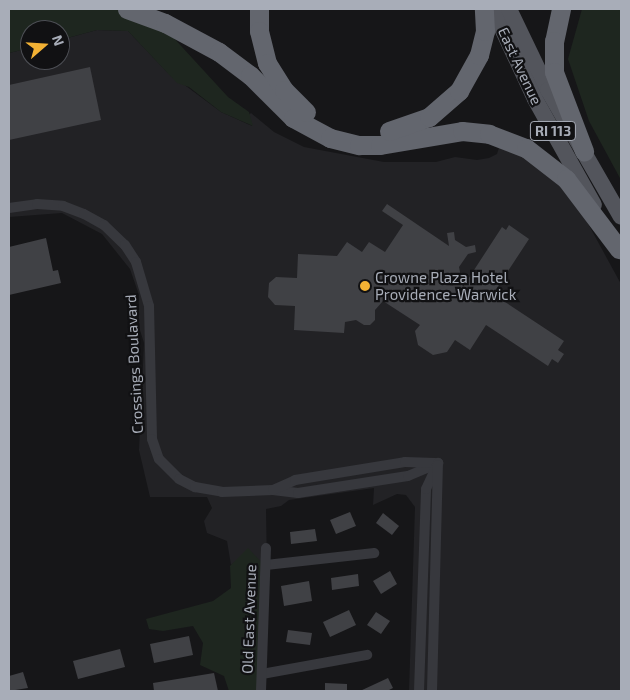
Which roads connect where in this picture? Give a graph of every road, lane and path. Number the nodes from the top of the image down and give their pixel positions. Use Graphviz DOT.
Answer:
graph roads {
  1 [pos="127,9"];
  2 [pos="259,9"];
  3 [pos="484,9"];
  4 [pos="494,9"];
  5 [pos="509,9"];
  6 [pos="561,9"];
  7 [pos="584,151"];
  8 [pos="9,208"];
  9 [pos="621,217"];
  10 [pos="620,252"];
  11 [pos="438,464"];
  12 [pos="266,548"];
  13 [pos="374,553"];
  14 [pos="266,565"];
  15 [pos="367,655"];
  16 [pos="262,674"];
  17 [pos="261,691"];
  18 [pos="419,691"];
  19 [pos="432,691"];
  1 -- 10 [label="highway"];
  2 -- 3 [label="highway"];
  4 -- 10 [label="main road, East Avenue / RI 113"];
  5 -- 7 [label="main road, East Avenue / RI 113"];
  6 -- 7 [label="highway"];
  7 -- 9 [label="main road, East Avenue / RI 113"];
  8 -- 11 [label="street, Crossings Boulavard"];
  11 -- 18 [label="street"];
  11 -- 19 [label="street"];
  12 -- 14 [label="street, Old East Avenue"];
  13 -- 14 [label="street"];
  14 -- 16 [label="street, Old East Avenue"];
  15 -- 16 [label="street"];
  16 -- 17 [label="street, Old East Avenue"];
}
